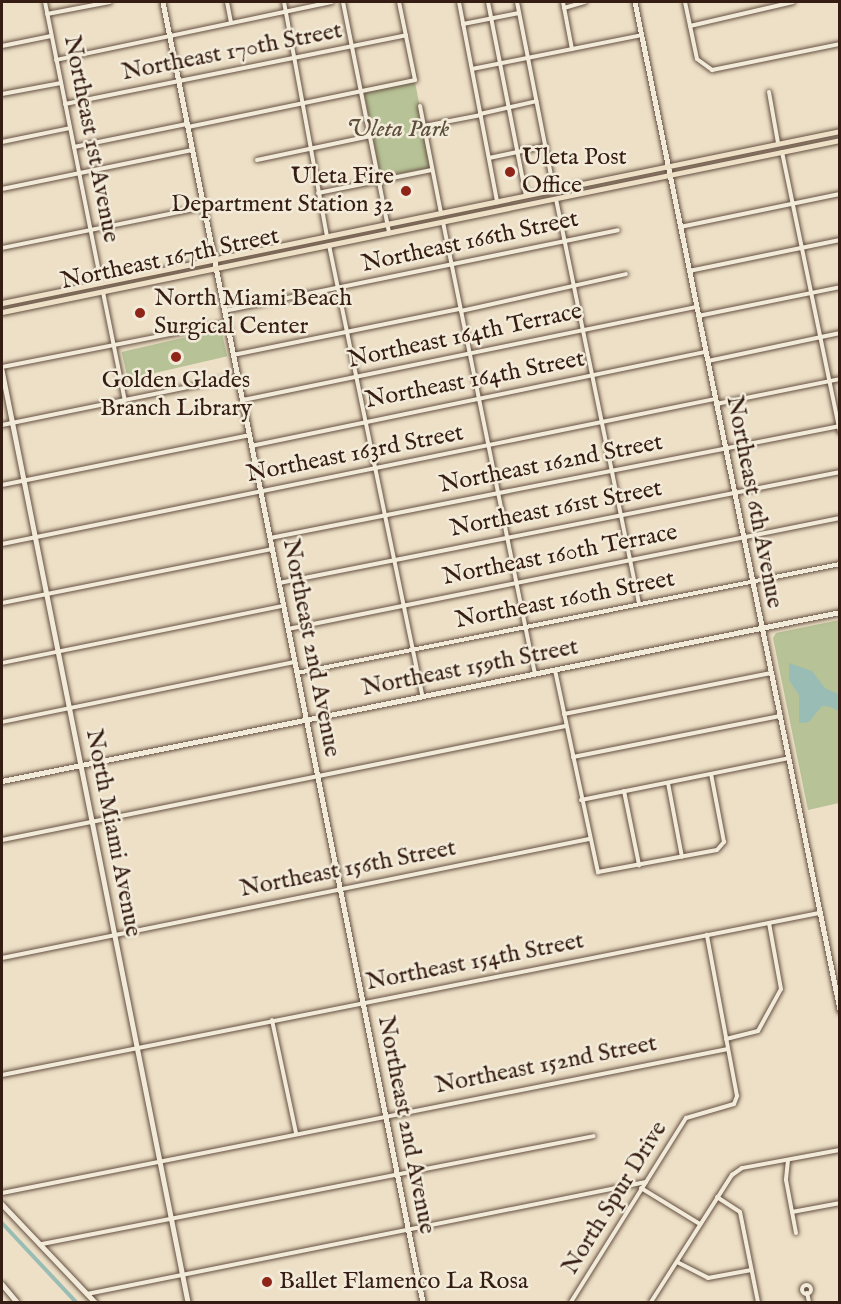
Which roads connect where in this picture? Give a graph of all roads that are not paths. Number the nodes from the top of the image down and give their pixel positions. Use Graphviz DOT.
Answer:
graph roads {
  1 [pos="45,2"];
  2 [pos="110,2"];
  3 [pos="163,2"];
  4 [pos="227,2"];
  5 [pos="284,2"];
  6 [pos="332,2"];
  7 [pos="343,2"];
  8 [pos="399,2"];
  9 [pos="459,2"];
  10 [pos="488,2"];
  11 [pos="517,2"];
  12 [pos="562,2"];
  13 [pos="585,2"];
  14 [pos="635,2"];
  15 [pos="685,2"];
  16 [pos="794,2"];
  17 [pos="564,8"];
  18 [pos="285,11"];
  19 [pos="519,13"];
  20 [pos="47,14"];
  21 [pos="491,19"];
  22 [pos="231,23"];
  23 [pos="463,24"];
  24 [pos="690,26"];
  25 [pos="406,35"];
  26 [pos="642,35"];
  27 [pos="51,36"];
  28 [pos="170,36"];
  29 [pos="840,44"];
  30 [pos="2,46"];
  31 [pos="352,46"];
  32 [pos="572,49"];
  33 [pos="528,57"];
  34 [pos="292,58"];
  35 [pos="56,60"];
  36 [pos="500,63"];
  37 [pos="471,69"];
  38 [pos="179,81"];
  39 [pos="61,83"];
  40 [pos="362,92"];
  41 [pos="769,92"];
  42 [pos="2,94"];
  43 [pos="537,101"];
  44 [pos="65,104"];
  45 [pos="301,104"];
  46 [pos="420,106"];
  47 [pos="509,108"];
  48 [pos="480,114"];
  49 [pos="187,125"];
  50 [pos="424,126"];
  51 [pos="70,128"];
  52 [pos="840,130"];
  53 [pos="371,136"];
  54 [pos="840,140"];
  55 [pos="788,141"];
  56 [pos="2,142"];
  57 [pos="778,143"];
  58 [pos="546,146"];
  59 [pos="74,147"];
  60 [pos="310,149"];
  61 [pos="192,150"];
  62 [pos="782,152"];
  63 [pos="518,153"];
  64 [pos="763,156"];
  65 [pos="489,158"];
  66 [pos="257,159"];
  67 [pos="667,166"];
  68 [pos="432,170"];
  69 [pos="79,173"];
  70 [pos="669,175"];
  71 [pos="379,181"];
  72 [pos="567,187"];
  73 [pos="2,189"];
  74 [pos="554,190"];
  75 [pos="318,193"];
  76 [pos="840,194"];
  77 [pos="526,195"];
  78 [pos="556,198"];
  79 [pos="543,201"];
  80 [pos="497,202"];
  81 [pos="793,203"];
  82 [pos="203,207"];
  83 [pos="453,211"];
  84 [pos="441,213"];
  85 [pos="442,222"];
  86 [pos="388,224"];
  87 [pos="427,225"];
  88 [pos="680,227"];
  89 [pos="91,230"];
  90 [pos="618,230"];
  91 [pos="389,233"];
  92 [pos="341,234"];
  93 [pos="327,236"];
  94 [pos="840,240"];
  95 [pos="565,241"];
  96 [pos="329,245"];
  97 [pos="2,248"];
  98 [pos="312,248"];
  99 [pos="802,248"];
  100 [pos="214,260"];
  101 [pos="451,264"];
  102 [pos="215,269"];
  103 [pos="689,271"];
  104 [pos="626,274"];
  105 [pos="115,280"];
  106 [pos="101,283"];
  107 [pos="574,286"];
  108 [pos="840,287"];
  109 [pos="338,288"];
  110 [pos="103,291"];
  111 [pos="812,293"];
  112 [pos="91,294"];
  113 [pos="2,303"];
  114 [pos="697,307"];
  115 [pos="460,310"];
  116 [pos="224,311"];
  117 [pos="2,312"];
  118 [pos="698,316"];
  119 [pos="226,323"];
  120 [pos="583,330"];
  121 [pos="347,332"];
  122 [pos="840,333"];
  123 [pos="820,337"];
  124 [pos="114,345"];
  125 [pos="705,352"];
  126 [pos="469,354"];
  127 [pos="232,355"];
  128 [pos="707,361"];
  129 [pos="2,369"];
  130 [pos="591,375"];
  131 [pos="237,377"];
  132 [pos="356,377"];
  133 [pos="840,379"];
  134 [pos="829,381"];
  135 [pos="479,398"];
  136 [pos="242,400"];
  137 [pos="125,401"];
  138 [pos="716,402"];
  139 [pos="365,421"];
  140 [pos="601,422"];
  141 [pos="12,423"];
  142 [pos="2,425"];
  143 [pos="839,426"];
  144 [pos="840,432"];
  145 [pos="249,435"];
  146 [pos="251,446"];
  147 [pos="488,446"];
  148 [pos="725,448"];
  149 [pos="375,469"];
  150 [pos="610,470"];
  151 [pos="840,472"];
  152 [pos="24,480"];
  153 [pos="2,485"];
  154 [pos="261,492"];
  155 [pos="498,492"];
  156 [pos="734,493"];
  157 [pos="620,514"];
  158 [pos="384,515"];
  159 [pos="840,518"];
  160 [pos="35,537"];
  161 [pos="507,537"];
  162 [pos="743,537"];
  163 [pos="270,538"];
  164 [pos="2,544"];
  165 [pos="272,549"];
  166 [pos="630,558"];
  167 [pos="393,560"];
  168 [pos="840,564"];
  169 [pos="515,581"];
  170 [pos="752,581"];
  171 [pos="279,583"];
  172 [pos="46,594"];
  173 [pos="2,603"];
  174 [pos="639,603"];
  175 [pos="402,604"];
  176 [pos="283,606"];
  177 [pos="840,612"];
  178 [pos="525,626"];
  179 [pos="761,628"];
  180 [pos="288,629"];
  181 [pos="411,650"];
  182 [pos="58,651"];
  183 [pos="295,662"];
  184 [pos="2,663"];
  185 [pos="555,670"];
  186 [pos="297,673"];
  187 [pos="771,673"];
  188 [pos="535,674"];
  189 [pos="422,696"];
  190 [pos="69,708"];
  191 [pos="564,714"];
  192 [pos="780,716"];
  193 [pos="306,719"];
  194 [pos="2,722"];
  195 [pos="566,726"];
  196 [pos="573,757"];
  197 [pos="789,759"];
  198 [pos="81,765"];
  199 [pos="711,774"];
  200 [pos="318,776"];
  201 [pos="2,781"];
  202 [pos="668,783"];
  203 [pos="624,791"];
  204 [pos="582,800"];
  205 [pos="92,822"];
  206 [pos="589,839"];
  207 [pos="2,840"];
  208 [pos="682,857"];
  209 [pos="639,865"];
  210 [pos="341,888"];
  211 [pos="819,913"];
  212 [pos="769,923"];
  213 [pos="115,934"];
  214 [pos="707,935"];
  215 [pos="2,958"];
  216 [pos="363,1001"];
  217 [pos="840,1010"];
  218 [pos="272,1020"];
  219 [pos="726,1039"];
  220 [pos="137,1047"];
  221 [pos="728,1049"];
  222 [pos="2,1075"];
  223 [pos="386,1114"];
  224 [pos="296,1133"];
  225 [pos="594,1136"];
  226 [pos="840,1150"];
  227 [pos="160,1160"];
  228 [pos="788,1160"];
  229 [pos="397,1171"];
  230 [pos="646,1182"];
  231 [pos="641,1188"];
  232 [pos="2,1194"];
  233 [pos="717,1197"];
  234 [pos="840,1203"];
  235 [pos="2,1204"];
  236 [pos="792,1212"];
  237 [pos="171,1217"];
  238 [pos="700,1224"];
  239 [pos="408,1228"];
  240 [pos="796,1233"];
  241 [pos="42,1244"];
  242 [pos="677,1262"];
  243 [pos="751,1270"];
  244 [pos="183,1276"];
  245 [pos="2,1284"];
  246 [pos="807,1293"];
  247 [pos="87,1294"];
  248 [pos="17,1302"];
  249 [pos="95,1302"];
  250 [pos="188,1302"];
  251 [pos="423,1302"];
  252 [pos="571,1302"];
  253 [pos="651,1302"];
  254 [pos="758,1302"];
  255 [pos="809,1302"];
  1 -- 20 [label="street, Northeast 1st Avenue"];
  2 -- 20 [label="street"];
  3 -- 28 [label="street, Northeast 2nd Avenue"];
  4 -- 22 [label="street"];
  5 -- 18 [label="street"];
  6 -- 18 [label="street"];
  7 -- 31 [label="street"];
  8 -- 25 [label="street"];
  9 -- 23 [label="street"];
  10 -- 21 [label="street"];
  11 -- 19 [label="street"];
  12 -- 17 [label="street"];
  13 -- 17 [label="street"];
  14 -- 26 [label="street, Northeast 6th Avenue"];
  15 -- 24 [label="street"];
  16 -- 24 [label="street"];
  17 -- 32 [label="street"];
  18 -- 22 [label="street"];
  18 -- 34 [label="street"];
  19 -- 21 [label="street"];
  19 -- 33 [label="street"];
  20 -- 27 [label="street, Northeast 1st Avenue"];
  21 -- 23 [label="street"];
  21 -- 36 [label="street"];
  22 -- 28 [label="street"];
  23 -- 37 [label="street"];
  24 -- 29 [label="street"];
  25 -- 31 [label="street, Northeast 170th Street"];
  25 -- 40 [label="street"];
  26 -- 32 [label="street"];
  26 -- 67 [label="street, Northeast 6th Avenue"];
  27 -- 30 [label="street"];
  27 -- 35 [label="street, Northeast 1st Avenue"];
  28 -- 35 [label="street"];
  28 -- 38 [label="street, Northeast 2nd Avenue"];
  31 -- 34 [label="street, Northeast 170th Street"];
  31 -- 40 [label="street"];
  32 -- 33 [label="street"];
  33 -- 36 [label="street"];
  33 -- 43 [label="street"];
  34 -- 38 [label="street, Northeast 170th Street"];
  34 -- 45 [label="street"];
  35 -- 39 [label="street, Northeast 1st Avenue"];
  36 -- 37 [label="street"];
  36 -- 47 [label="street"];
  37 -- 48 [label="street"];
  38 -- 44 [label="street, Northeast 170th Street"];
  38 -- 49 [label="street, Northeast 2nd Avenue"];
  39 -- 42 [label="street"];
  39 -- 44 [label="street, Northeast 1st Avenue"];
  40 -- 45 [label="street"];
  40 -- 53 [label="street"];
  41 -- 57 [label="street"];
  43 -- 47 [label="street"];
  43 -- 58 [label="street"];
  44 -- 51 [label="street, Northeast 1st Avenue"];
  45 -- 49 [label="street"];
  45 -- 60 [label="street"];
  46 -- 50 [label="street"];
  47 -- 48 [label="street"];
  47 -- 63 [label="street"];
  48 -- 50 [label="street"];
  48 -- 65 [label="street"];
  49 -- 59 [label="street"];
  49 -- 61 [label="street, Northeast 2nd Avenue"];
  50 -- 68 [label="street"];
  51 -- 56 [label="street"];
  51 -- 59 [label="street, Northeast 1st Avenue"];
  52 -- 55 [label="main road, Northeast 167th Street"];
  53 -- 60 [label="street"];
  53 -- 71 [label="street"];
  54 -- 62 [label="main road, Northeast 167th Street"];
  55 -- 57 [label="main road, Northeast 167th Street"];
  55 -- 62 [label="main road"];
  57 -- 64 [label="main road"];
  57 -- 67 [label="main road, Northeast 167th Street"];
  58 -- 63 [label="street"];
  58 -- 74 [label="street"];
  59 -- 69 [label="street, Northeast 1st Avenue"];
  60 -- 66 [label="street"];
  60 -- 75 [label="street"];
  61 -- 69 [label="street"];
  61 -- 82 [label="street, Northeast 2nd Avenue"];
  62 -- 64 [label="main road, Northeast 167th Street"];
  62 -- 81 [label="street"];
  63 -- 65 [label="street"];
  63 -- 77 [label="street"];
  64 -- 70 [label="main road, Northeast 167th Street"];
  65 -- 80 [label="street"];
  67 -- 70 [label="street, Northeast 6th Avenue"];
  67 -- 72 [label="main road, Northeast 167th Street"];
  68 -- 71 [label="street"];
  68 -- 84 [label="street"];
  69 -- 73 [label="street"];
  69 -- 89 [label="street, Northeast 1st Avenue"];
  70 -- 78 [label="main road, Northeast 167th Street"];
  70 -- 88 [label="street, Northeast 6th Avenue"];
  71 -- 75 [label="street"];
  71 -- 86 [label="street"];
  72 -- 74 [label="main road, Northeast 167th Street"];
  72 -- 78 [label="main road"];
  74 -- 77 [label="main road, Northeast 167th Street"];
  74 -- 79 [label="main road"];
  75 -- 93 [label="street"];
  76 -- 81 [label="street"];
  77 -- 80 [label="main road, Northeast 167th Street"];
  78 -- 79 [label="main road, Northeast 167th Street"];
  78 -- 95 [label="street"];
  79 -- 85 [label="main road, Northeast 167th Street"];
  80 -- 83 [label="main road, Northeast 167th Street"];
  81 -- 88 [label="street"];
  81 -- 99 [label="street"];
  82 -- 89 [label="street"];
  82 -- 100 [label="street, Northeast 2nd Avenue"];
  83 -- 84 [label="main road, Northeast 167th Street"];
  83 -- 85 [label="main road"];
  84 -- 86 [label="main road, Northeast 167th Street"];
  84 -- 87 [label="main road"];
  85 -- 87 [label="main road, Northeast 167th Street"];
  85 -- 101 [label="street"];
  86 -- 91 [label="street"];
  86 -- 92 [label="main road, Northeast 167th Street"];
  87 -- 91 [label="main road, Northeast 167th Street"];
  88 -- 103 [label="street, Northeast 6th Avenue"];
  89 -- 97 [label="street"];
  89 -- 106 [label="street, Northeast 1st Avenue"];
  90 -- 95 [label="street, Northeast 166th Street"];
  91 -- 96 [label="main road, Northeast 167th Street"];
  92 -- 93 [label="main road, Northeast 167th Street"];
  92 -- 96 [label="main road"];
  93 -- 98 [label="main road"];
  93 -- 100 [label="main road, Northeast 167th Street"];
  94 -- 99 [label="street"];
  95 -- 101 [label="street, Northeast 166th Street"];
  95 -- 107 [label="street"];
  96 -- 98 [label="main road, Northeast 167th Street"];
  96 -- 109 [label="street"];
  98 -- 102 [label="main road, Northeast 167th Street"];
  99 -- 103 [label="street"];
  99 -- 111 [label="street"];
  100 -- 102 [label="street, Northeast 2nd Avenue"];
  100 -- 105 [label="main road, Northeast 167th Street"];
  101 -- 109 [label="street, Northeast 166th Street"];
  101 -- 115 [label="street"];
  102 -- 110 [label="main road, Northeast 167th Street"];
  102 -- 116 [label="street, Northeast 2nd Avenue"];
  103 -- 114 [label="street, Northeast 6th Avenue"];
  104 -- 107 [label="street"];
  105 -- 106 [label="main road, Northeast 167th Street"];
  105 -- 110 [label="main road"];
  106 -- 112 [label="main road"];
  106 -- 113 [label="main road, Northeast 167th Street"];
  107 -- 115 [label="street"];
  107 -- 120 [label="street"];
  108 -- 111 [label="street"];
  109 -- 116 [label="street, Northeast 166th Street"];
  109 -- 121 [label="street"];
  110 -- 112 [label="main road, Northeast 167th Street"];
  110 -- 124 [label="street"];
  111 -- 118 [label="street"];
  111 -- 123 [label="street"];
  112 -- 117 [label="main road, Northeast 167th Street"];
  114 -- 118 [label="street, Northeast 6th Avenue"];
  114 -- 120 [label="street, Northeast 164th Terrace"];
  115 -- 121 [label="street"];
  115 -- 126 [label="street"];
  116 -- 119 [label="street, Northeast 2nd Avenue"];
  118 -- 125 [label="street, Northeast 6th Avenue"];
  119 -- 124 [label="street"];
  119 -- 127 [label="street, Northeast 2nd Avenue"];
  120 -- 126 [label="street, Northeast 164th Terrace"];
  120 -- 130 [label="street"];
  121 -- 127 [label="street"];
  121 -- 132 [label="street"];
  122 -- 123 [label="street"];
  123 -- 128 [label="street"];
  123 -- 134 [label="street"];
  124 -- 129 [label="street"];
  124 -- 137 [label="street"];
  125 -- 128 [label="street, Northeast 6th Avenue"];
  125 -- 130 [label="street, Northeast 164th Street"];
  126 -- 132 [label="street, Northeast 164th Terrace"];
  126 -- 135 [label="street"];
  127 -- 131 [label="street, Northeast 2nd Avenue"];
  128 -- 138 [label="street, Northeast 6th Avenue"];
  129 -- 141 [label="street, North Miami Avenue"];
  130 -- 135 [label="street, Northeast 164th Street"];
  130 -- 140 [label="street"];
  131 -- 136 [label="street, Northeast 2nd Avenue"];
  131 -- 137 [label="street"];
  132 -- 136 [label="street, Northeast 164th Terrace"];
  132 -- 139 [label="street"];
  133 -- 134 [label="street, Northeast 163rd Street"];
  134 -- 138 [label="street, Northeast 163rd Street"];
  134 -- 143 [label="street"];
  135 -- 139 [label="street, Northeast 164th Street"];
  135 -- 147 [label="street"];
  136 -- 145 [label="street, Northeast 2nd Avenue"];
  137 -- 141 [label="street"];
  138 -- 140 [label="street, Northeast 163rd Street"];
  138 -- 148 [label="street, Northeast 6th Avenue"];
  139 -- 146 [label="street, Northeast 164th Street"];
  139 -- 149 [label="street"];
  140 -- 147 [label="street, Northeast 163rd Street"];
  140 -- 150 [label="street"];
  141 -- 142 [label="street"];
  141 -- 152 [label="street, North Miami Avenue"];
  143 -- 144 [label="street"];
  143 -- 148 [label="street, Northeast 162nd Street"];
  145 -- 146 [label="street, Northeast 2nd Avenue"];
  145 -- 152 [label="street"];
  146 -- 154 [label="street, Northeast 2nd Avenue"];
  147 -- 149 [label="street, Northeast 163rd Street"];
  147 -- 155 [label="street"];
  148 -- 150 [label="street, Northeast 162nd Street"];
  148 -- 156 [label="street, Northeast 6th Avenue"];
  149 -- 154 [label="street, Northeast 163rd Street"];
  149 -- 158 [label="street"];
  150 -- 155 [label="street, Northeast 162nd Street"];
  150 -- 157 [label="street"];
  151 -- 156 [label="street, Northeast 161st Street"];
  152 -- 153 [label="street"];
  152 -- 160 [label="street, North Miami Avenue"];
  154 -- 160 [label="street, Northeast 163rd Street"];
  154 -- 163 [label="street, Northeast 2nd Avenue"];
  155 -- 158 [label="street, Northeast 162nd Street"];
  155 -- 161 [label="street"];
  156 -- 157 [label="street, Northeast 161st Street"];
  156 -- 162 [label="street, Northeast 6th Avenue"];
  157 -- 161 [label="street, Northeast 161st Street"];
  157 -- 166 [label="street"];
  158 -- 163 [label="street, Northeast 162nd Street"];
  158 -- 167 [label="street"];
  159 -- 162 [label="street, Northeast 160th Terrace"];
  160 -- 164 [label="street, Northeast 163rd Street"];
  160 -- 172 [label="street, North Miami Avenue"];
  161 -- 167 [label="street, Northeast 161st Street"];
  161 -- 169 [label="street"];
  162 -- 166 [label="street, Northeast 160th Terrace"];
  162 -- 170 [label="street, Northeast 6th Avenue"];
  163 -- 165 [label="street, Northeast 2nd Avenue"];
  165 -- 171 [label="street, Northeast 2nd Avenue"];
  165 -- 172 [label="street"];
  166 -- 169 [label="street, Northeast 160th Terrace"];
  166 -- 174 [label="street"];
  167 -- 171 [label="street, Northeast 161st Street"];
  167 -- 175 [label="street"];
  168 -- 170 [label="street, Northeast 160th Street"];
  169 -- 175 [label="street, Northeast 160th Terrace"];
  169 -- 178 [label="street"];
  170 -- 174 [label="street, Northeast 160th Street"];
  170 -- 179 [label="street, Northeast 6th Avenue"];
  171 -- 176 [label="street, Northeast 2nd Avenue"];
  172 -- 173 [label="street"];
  172 -- 182 [label="street, North Miami Avenue"];
  174 -- 178 [label="street, Northeast 160th Street"];
  175 -- 180 [label="street, Northeast 160th Terrace"];
  175 -- 181 [label="street"];
  176 -- 180 [label="street, Northeast 2nd Avenue"];
  176 -- 182 [label="street"];
  177 -- 179 [label="street, Northeast 159th Street"];
  178 -- 181 [label="street, Northeast 160th Street"];
  178 -- 188 [label="street"];
  179 -- 185 [label="street, Northeast 159th Street"];
  179 -- 187 [label="street, Northeast 6th Avenue"];
  180 -- 183 [label="street, Northeast 2nd Avenue"];
  181 -- 186 [label="street, Northeast 160th Street"];
  181 -- 189 [label="street"];
  182 -- 184 [label="street"];
  182 -- 190 [label="street, North Miami Avenue"];
  183 -- 186 [label="street, Northeast 2nd Avenue"];
  183 -- 190 [label="street"];
  185 -- 188 [label="street, Northeast 159th Street"];
  185 -- 191 [label="street"];
  186 -- 193 [label="street, Northeast 2nd Avenue"];
  187 -- 191 [label="street"];
  187 -- 192 [label="street, Northeast 6th Avenue"];
  188 -- 189 [label="street, Northeast 159th Street"];
  189 -- 193 [label="street, Northeast 159th Street"];
  190 -- 194 [label="street"];
  190 -- 198 [label="street, North Miami Avenue"];
  191 -- 195 [label="street"];
  192 -- 196 [label="street"];
  192 -- 197 [label="street, Northeast 6th Avenue"];
  193 -- 198 [label="street, Northeast 159th Street"];
  193 -- 200 [label="street, Northeast 2nd Avenue"];
  195 -- 196 [label="street"];
  195 -- 200 [label="street"];
  196 -- 204 [label="street"];
  197 -- 199 [label="street"];
  197 -- 211 [label="street, Northeast 6th Avenue"];
  198 -- 201 [label="street, Northeast 159th Street"];
  198 -- 205 [label="street, North Miami Avenue"];
  199 -- 202 [label="street"];
  199 -- 208 [label="street"];
  200 -- 205 [label="street"];
  200 -- 210 [label="street, Northeast 2nd Avenue"];
  202 -- 203 [label="street"];
  202 -- 208 [label="street"];
  203 -- 204 [label="street"];
  203 -- 209 [label="street"];
  204 -- 206 [label="street"];
  205 -- 207 [label="street"];
  205 -- 213 [label="street, North Miami Avenue"];
  206 -- 209 [label="street"];
  206 -- 210 [label="street, Northeast 156th Street"];
  208 -- 209 [label="street"];
  210 -- 213 [label="street, Northeast 156th Street"];
  210 -- 216 [label="street, Northeast 2nd Avenue"];
  211 -- 212 [label="street, Northeast 154th Street"];
  211 -- 217 [label="street, Northeast 6th Avenue"];
  212 -- 214 [label="street, Northeast 154th Street"];
  212 -- 219 [label="street"];
  213 -- 215 [label="street, Northeast 156th Street"];
  213 -- 220 [label="street, North Miami Avenue"];
  214 -- 216 [label="street, Northeast 154th Street"];
  214 -- 219 [label="street"];
  216 -- 218 [label="street, Northeast 154th Street"];
  216 -- 223 [label="street, Northeast 2nd Avenue"];
  218 -- 220 [label="street, Northeast 154th Street"];
  218 -- 224 [label="street"];
  219 -- 221 [label="street"];
  220 -- 222 [label="street, Northeast 154th Street"];
  220 -- 227 [label="street, North Miami Avenue"];
  221 -- 223 [label="street, Northeast 152nd Street"];
  221 -- 230 [label="street, North Spur Drive"];
  223 -- 224 [label="street, Northeast 152nd Street"];
  223 -- 229 [label="street, Northeast 2nd Avenue"];
  224 -- 227 [label="street, Northeast 152nd Street"];
  225 -- 229 [label="street"];
  226 -- 228 [label="street"];
  227 -- 232 [label="street, Northeast 152nd Street"];
  227 -- 237 [label="street, North Miami Avenue"];
  228 -- 233 [label="street"];
  228 -- 236 [label="street"];
  229 -- 237 [label="street"];
  229 -- 239 [label="street, Northeast 2nd Avenue"];
  230 -- 231 [label="street, North Spur Drive"];
  230 -- 239 [label="street"];
  231 -- 238 [label="street"];
  231 -- 252 [label="street, North Spur Drive"];
  233 -- 238 [label="street"];
  233 -- 243 [label="street"];
  234 -- 236 [label="street"];
  235 -- 241 [label="street"];
  236 -- 240 [label="street"];
  237 -- 241 [label="street"];
  237 -- 244 [label="street, North Miami Avenue"];
  238 -- 242 [label="street"];
  239 -- 244 [label="street"];
  239 -- 251 [label="street, Northeast 2nd Avenue"];
  241 -- 247 [label="street"];
  242 -- 243 [label="street"];
  242 -- 253 [label="street"];
  243 -- 254 [label="street"];
  244 -- 247 [label="street"];
  244 -- 250 [label="street, North Miami Avenue"];
  245 -- 248 [label="street"];
  246 -- 255 [label="street"];
  247 -- 249 [label="street"];
}
